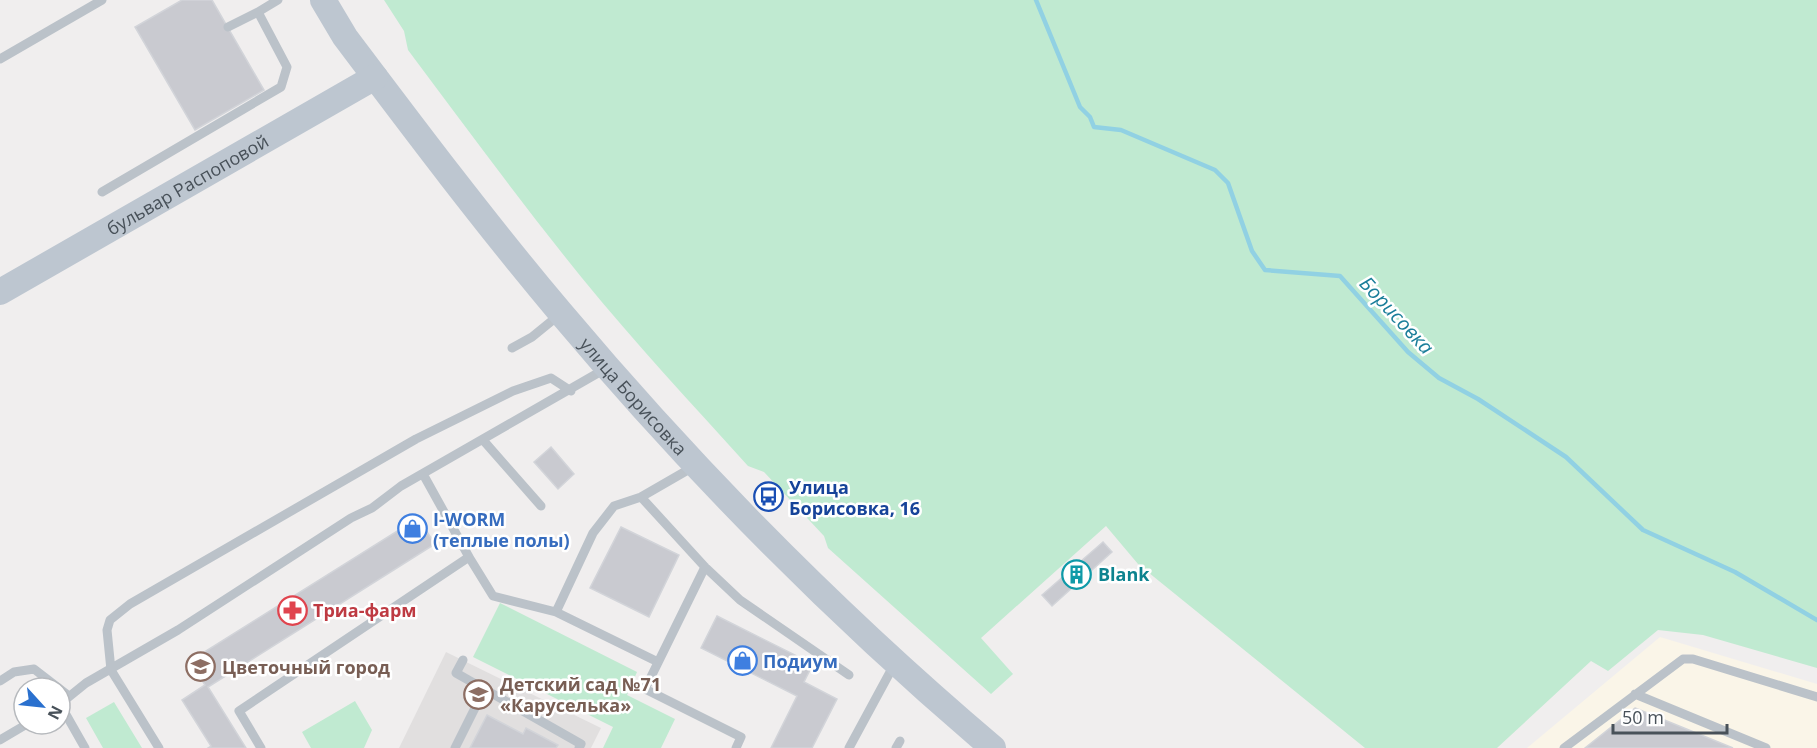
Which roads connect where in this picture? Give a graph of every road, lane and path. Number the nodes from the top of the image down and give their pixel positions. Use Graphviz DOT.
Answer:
graph roads {
  1 [pos="102,0"];
  2 [pos="278,0"];
  3 [pos="323,0"];
  4 [pos="258,12"];
  5 [pos="228,27"];
  6 [pos="0,59"];
  7 [pos="375,77"];
  8 [pos="102,192"];
  9 [pos="0,292"];
  10 [pos="561,313"];
  11 [pos="512,348"];
  12 [pos="608,368"];
  13 [pos="571,391"];
  14 [pos="483,440"];
  15 [pos="695,466"];
  16 [pos="423,474"];
  17 [pos="641,497"];
  18 [pos="541,506"];
  19 [pos="469,557"];
  20 [pos="705,567"];
  21 [pos="556,612"];
  22 [pos="462,660"];
  23 [pos="658,662"];
  24 [pos="894,663"];
  25 [pos="111,670"];
  26 [pos="849,675"];
  27 [pos="43,676"];
  28 [pos="0,681"];
  29 [pos="485,688"];
  30 [pos="72,694"];
  31 [pos="1635,694"];
  32 [pos="1817,697"];
  33 [pos="72,725"];
  34 [pos="85,748"];
  35 [pos="159,748"];
  36 [pos="261,748"];
  37 [pos="455,748"];
  38 [pos="579,748"];
  39 [pos="736,748"];
  40 [pos="849,748"];
  41 [pos="993,748"];
  42 [pos="1564,748"];
  43 [pos="1766,748"];
  1 -- 6 [label="lane"];
  2 -- 4 [label="lane"];
  3 -- 7 [label="street, улица Борисовка"];
  4 -- 5 [label="lane"];
  4 -- 8 [label="lane"];
  7 -- 9 [label="street, бульвар Распоповой"];
  7 -- 10 [label="street, улица Борисовка"];
  10 -- 11 [label="lane"];
  10 -- 12 [label="street, улица Борисовка"];
  12 -- 13 [label="lane"];
  12 -- 15 [label="street, улица Борисовка"];
  13 -- 14 [label="lane"];
  13 -- 25 [label="lane"];
  14 -- 16 [label="lane"];
  14 -- 18 [label="lane"];
  15 -- 17 [label="lane"];
  15 -- 24 [label="street, улица Борисовка"];
  16 -- 19 [label="lane"];
  16 -- 25 [label="lane"];
  17 -- 20 [label="lane"];
  17 -- 21 [label="lane"];
  19 -- 21 [label="lane"];
  19 -- 36 [label="lane"];
  20 -- 23 [label="lane"];
  20 -- 26 [label="lane"];
  21 -- 23 [label="lane"];
  22 -- 29 [label="lane"];
  23 -- 39 [label="lane"];
  24 -- 40 [label="lane"];
  24 -- 41 [label="street, улица Борисовка"];
  25 -- 30 [label="lane"];
  25 -- 35 [label="lane"];
  27 -- 28 [label="lane"];
  29 -- 37 [label="lane"];
  29 -- 38 [label="lane"];
  31 -- 32 [label="lane"];
  31 -- 42 [label="lane"];
  31 -- 43 [label="lane"];
  33 -- 34 [label="lane"];
}
